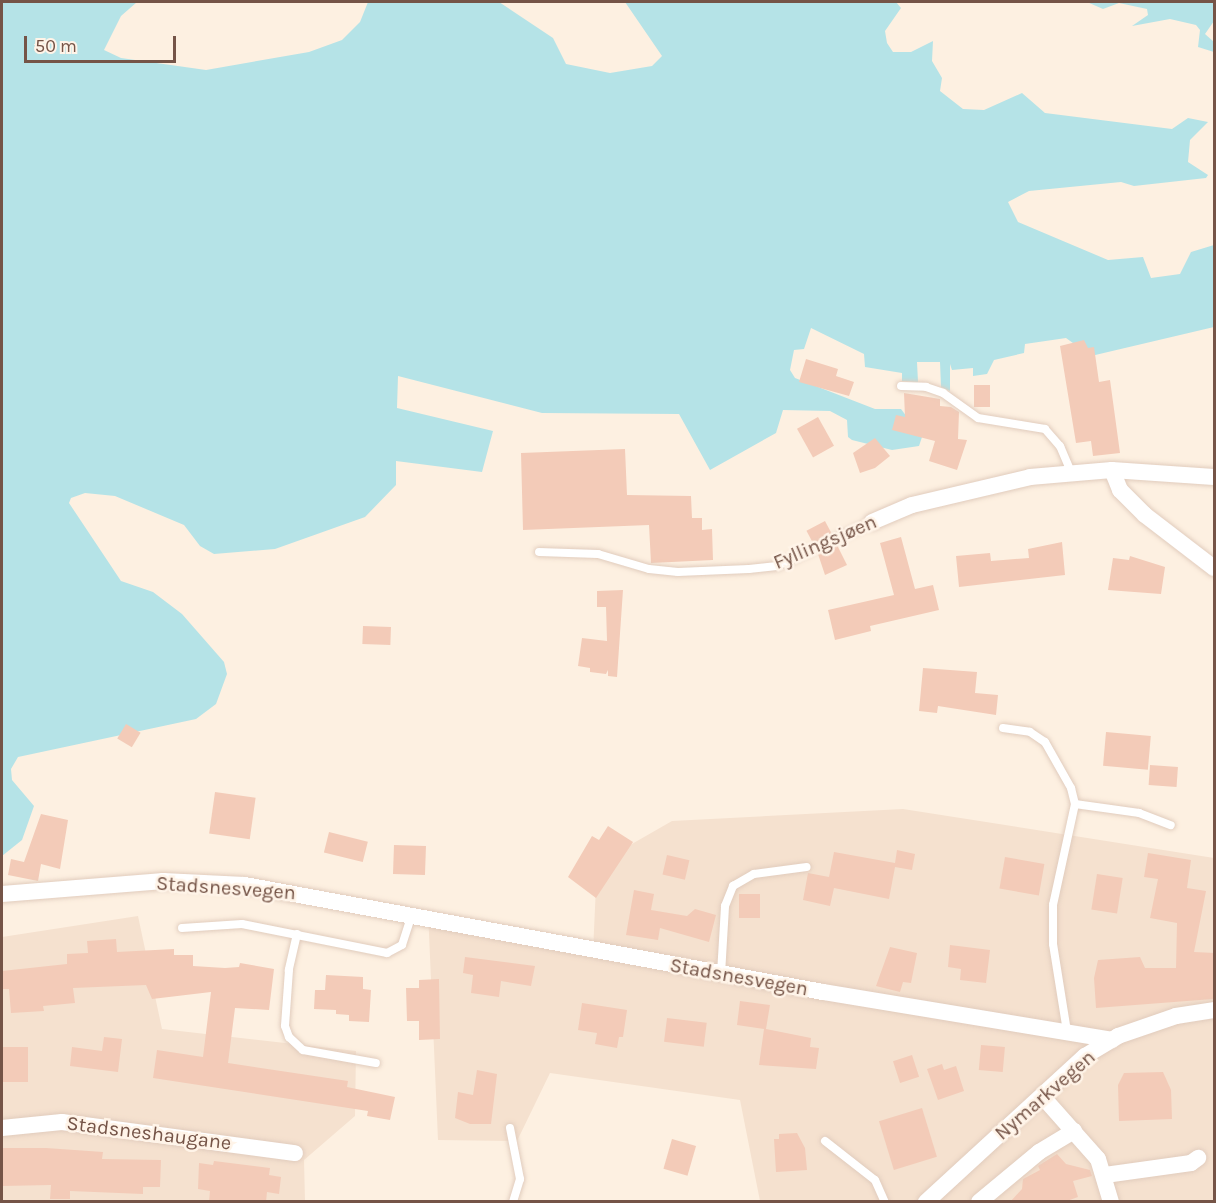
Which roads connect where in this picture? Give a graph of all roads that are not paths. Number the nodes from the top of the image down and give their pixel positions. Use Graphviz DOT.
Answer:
graph roads {
  1 [pos="901,386"];
  2 [pos="1112,470"];
  3 [pos="1071,472"];
  4 [pos="1215,477"];
  5 [pos="872,522"];
  6 [pos="539,552"];
  7 [pos="1215,568"];
  8 [pos="1003,728"];
  9 [pos="1074,804"];
  10 [pos="1171,825"];
  11 [pos="807,867"];
  12 [pos="2,894"];
  13 [pos="413,915"];
  14 [pos="182,928"];
  15 [pos="297,934"];
  16 [pos="721,974"];
  17 [pos="1215,1010"];
  18 [pos="1066,1031"];
  19 [pos="1112,1040"];
  20 [pos="376,1063"];
  21 [pos="1042,1095"];
  22 [pos="2,1128"];
  23 [pos="510,1128"];
  24 [pos="1074,1131"];
  25 [pos="825,1141"];
  26 [pos="296,1153"];
  27 [pos="1198,1158"];
  28 [pos="1105,1174"];
  29 [pos="513,1202"];
  30 [pos="885,1202"];
  31 [pos="926,1202"];
  32 [pos="979,1202"];
  33 [pos="1111,1202"];
  1 -- 3 [label="lane"];
  2 -- 3 [label="street, Fyllingsjøen"];
  2 -- 4 [label="street, Fyllingsjøen"];
  2 -- 7 [label="street"];
  3 -- 5 [label="street, Fyllingsjøen"];
  5 -- 6 [label="lane, Fyllingsjøen"];
  8 -- 9 [label="lane"];
  9 -- 10 [label="lane"];
  9 -- 18 [label="lane"];
  11 -- 16 [label="lane"];
  12 -- 13 [label="street, Stadsnesvegen"];
  13 -- 15 [label="lane, Stadsnesvegen"];
  13 -- 16 [label="street, Stadsnesvegen"];
  14 -- 15 [label="lane, Stadsnesvegen"];
  15 -- 20 [label="lane"];
  16 -- 18 [label="street, Stadsnesvegen"];
  17 -- 19 [label="street, Nymarkvegen"];
  18 -- 19 [label="street, Stadsnesvegen"];
  19 -- 21 [label="street, Nymarkvegen"];
  21 -- 24 [label="street"];
  21 -- 31 [label="street, Nymarkvegen"];
  22 -- 26 [label="street, Stadsneshaugane"];
  23 -- 29 [label="lane"];
  24 -- 28 [label="street"];
  24 -- 32 [label="street"];
  25 -- 30 [label="lane"];
  27 -- 28 [label="street"];
  28 -- 33 [label="street"];
}
